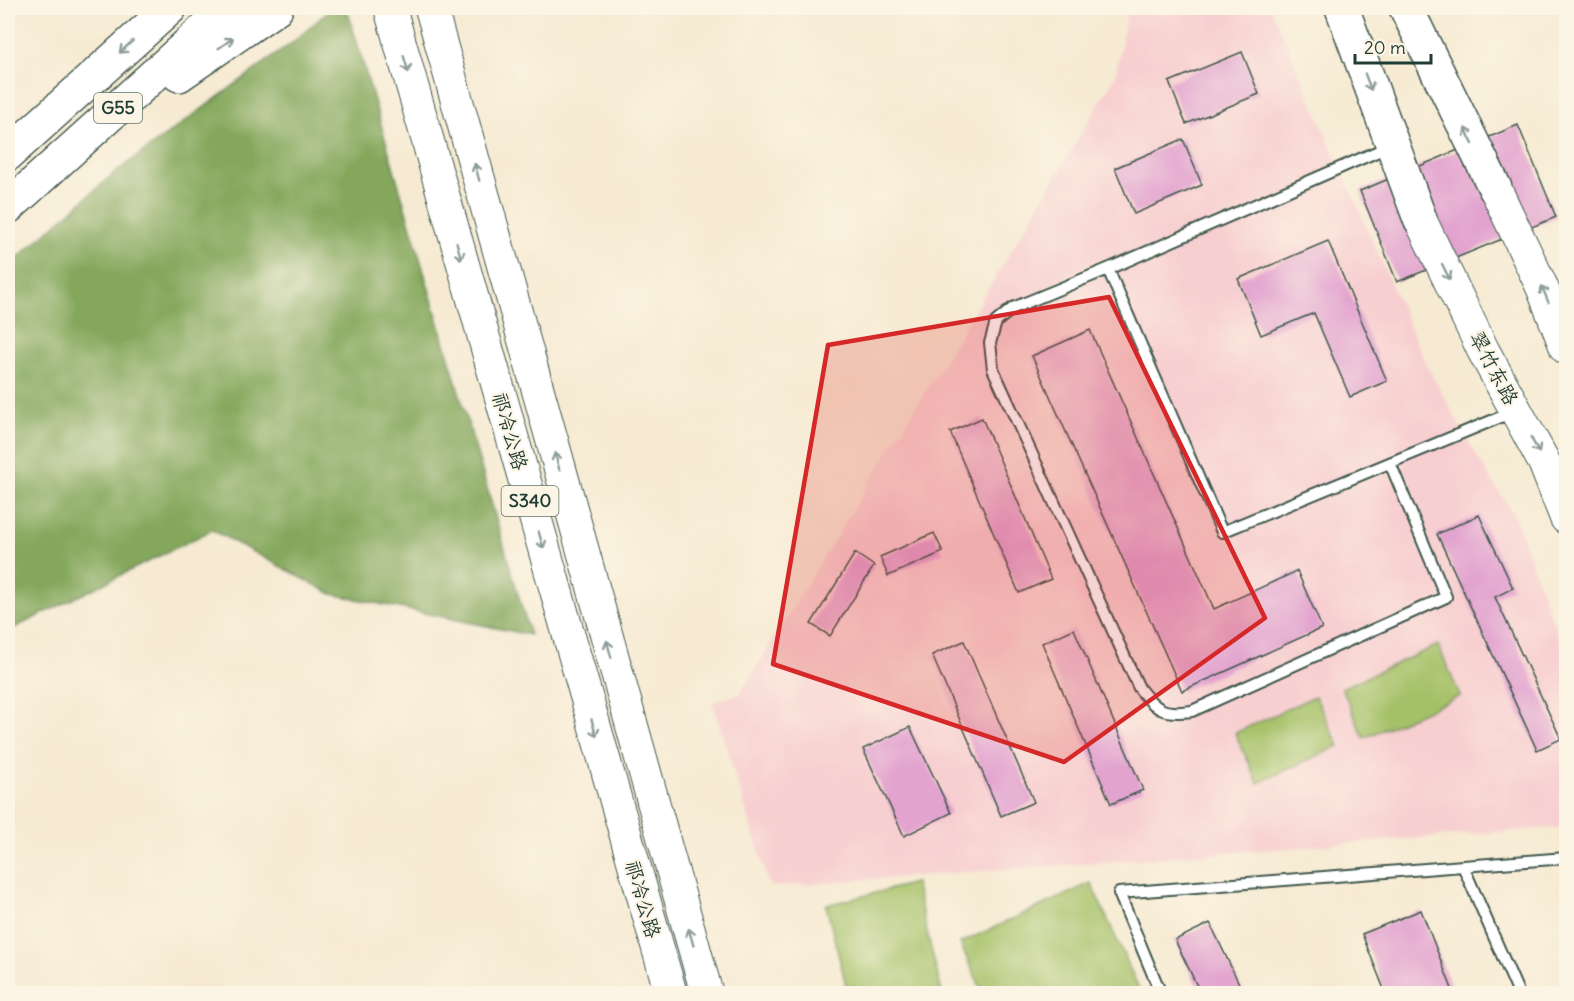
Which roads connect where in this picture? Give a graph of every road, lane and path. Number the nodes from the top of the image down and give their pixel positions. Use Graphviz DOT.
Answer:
graph roads {
  1 [pos="170,8"];
  2 [pos="228,8"];
  3 [pos="390,8"];
  4 [pos="431,8"];
  5 [pos="1342,8"];
  6 [pos="1406,8"];
  7 [pos="274,9"];
  8 [pos="1392,145"];
  9 [pos="74,147"];
  10 [pos="8,154"];
  11 [pos="1495,188"];
  12 [pos="8,207"];
  13 [pos="1420,219"];
  14 [pos="1108,269"];
  15 [pos="1566,348"];
  16 [pos="1516,411"];
  17 [pos="1390,463"];
  18 [pos="1566,518"];
  19 [pos="1566,858"];
  20 [pos="1463,866"];
  21 [pos="671,993"];
  22 [pos="707,993"];
  23 [pos="1161,993"];
  24 [pos="1519,993"];
  1 -- 10 [label="highway, G55, one-way"];
  2 -- 9 [label="highway, G55"];
  3 -- 21 [label="main road, 祁冷公路 / S340, one-way"];
  22 -- 4 [label="main road, 祁冷公路 / S340, one-way"];
  5 -- 8 [label="highway, one-way"];
  11 -- 6 [label="highway, one-way"];
  9 -- 7 [label="highway, one-way"];
  8 -- 13 [label="highway"];
  8 -- 14 [label="lane"];
  9 -- 12 [label="highway, G55"];
  15 -- 11 [label="main road, one-way"];
  13 -- 16 [label="main road, 翠竹东路, one-way"];
  14 -- 17 [label="lane"];
  14 -- 17 [label="lane"];
  16 -- 17 [label="lane"];
  16 -- 18 [label="main road, 翠竹东路, one-way"];
  19 -- 20 [label="lane"];
  20 -- 23 [label="lane"];
  20 -- 24 [label="lane"];
}
